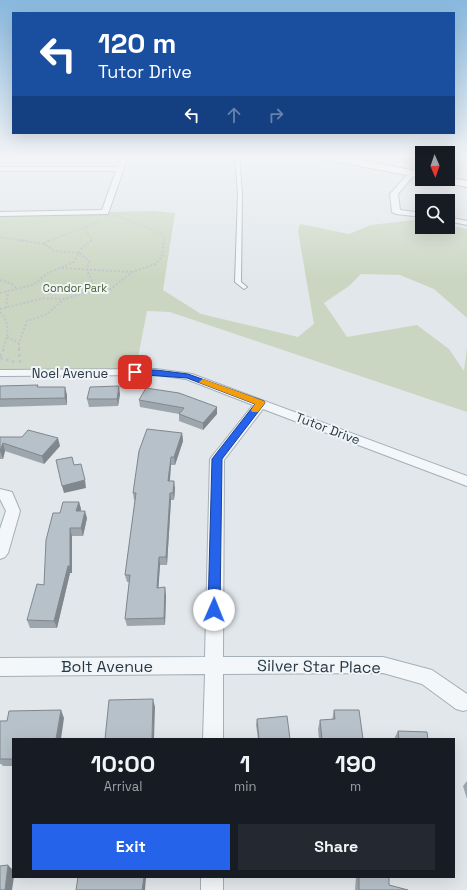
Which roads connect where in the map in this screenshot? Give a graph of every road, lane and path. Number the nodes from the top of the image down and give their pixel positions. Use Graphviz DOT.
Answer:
graph roads {
  1 [pos="110,198"];
  2 [pos="240,198"];
  3 [pos="394,198"];
  4 [pos="105,212"];
  5 [pos="0,214"];
  6 [pos="415,214"];
  7 [pos="455,220"];
  8 [pos="467,223"];
  9 [pos="88,226"];
  10 [pos="0,237"];
  11 [pos="44,244"];
  12 [pos="79,253"];
  13 [pos="61,268"];
  14 [pos="87,269"];
  15 [pos="132,272"];
  16 [pos="0,280"];
  17 [pos="244,287"];
  18 [pos="16,288"];
  19 [pos="8,290"];
  20 [pos="94,290"];
  21 [pos="0,292"];
  22 [pos="64,299"];
  23 [pos="6,308"];
  24 [pos="0,309"];
  25 [pos="0,312"];
  26 [pos="7,337"];
  27 [pos="19,342"];
  28 [pos="0,357"];
  29 [pos="20,368"];
  30 [pos="0,373"];
  31 [pos="188,376"];
  32 [pos="261,403"];
  33 [pos="467,481"];
  34 [pos="0,494"];
  35 [pos="0,553"];
  36 [pos="213,665"];
  37 [pos="0,667"];
  38 [pos="463,702"];
  39 [pos="213,738"];
  40 [pos="212,878"];
  41 [pos="212,890"];
  1 -- 4 [label="street"];
  2 -- 17 [label="lane"];
  3 -- 6 [label="street"];
  4 -- 5 [label="street"];
  4 -- 9 [label="path"];
  4 -- 15 [label="path"];
  7 -- 8 [label="street"];
  9 -- 11 [label="path"];
  9 -- 12 [label="path"];
  10 -- 11 [label="path"];
  11 -- 12 [label="path"];
  12 -- 13 [label="path"];
  12 -- 14 [label="path"];
  13 -- 14 [label="path"];
  13 -- 18 [label="path"];
  14 -- 15 [label="path"];
  14 -- 20 [label="path"];
  15 -- 20 [label="path"];
  16 -- 18 [label="path"];
  18 -- 19 [label="path"];
  19 -- 21 [label="path"];
  19 -- 23 [label="path"];
  20 -- 22 [label="path"];
  22 -- 23 [label="path"];
  22 -- 27 [label="path"];
  23 -- 24 [label="path"];
  25 -- 26 [label="path"];
  26 -- 27 [label="path"];
  26 -- 28 [label="path"];
  27 -- 29 [label="path"];
  28 -- 29 [label="path"];
  29 -- 30 [label="street, Noel Avenue"];
  29 -- 31 [label="street, Noel Avenue"];
  31 -- 32 [label="street, Tutor Drive"];
  32 -- 33 [label="street, Tutor Drive"];
  32 -- 36 [label="street"];
  34 -- 35 [label="street"];
  36 -- 37 [label="street, Bolt Avenue"];
  36 -- 38 [label="street, Silver Star Place"];
  36 -- 39 [label="street"];
  40 -- 41 [label="street"];
}
